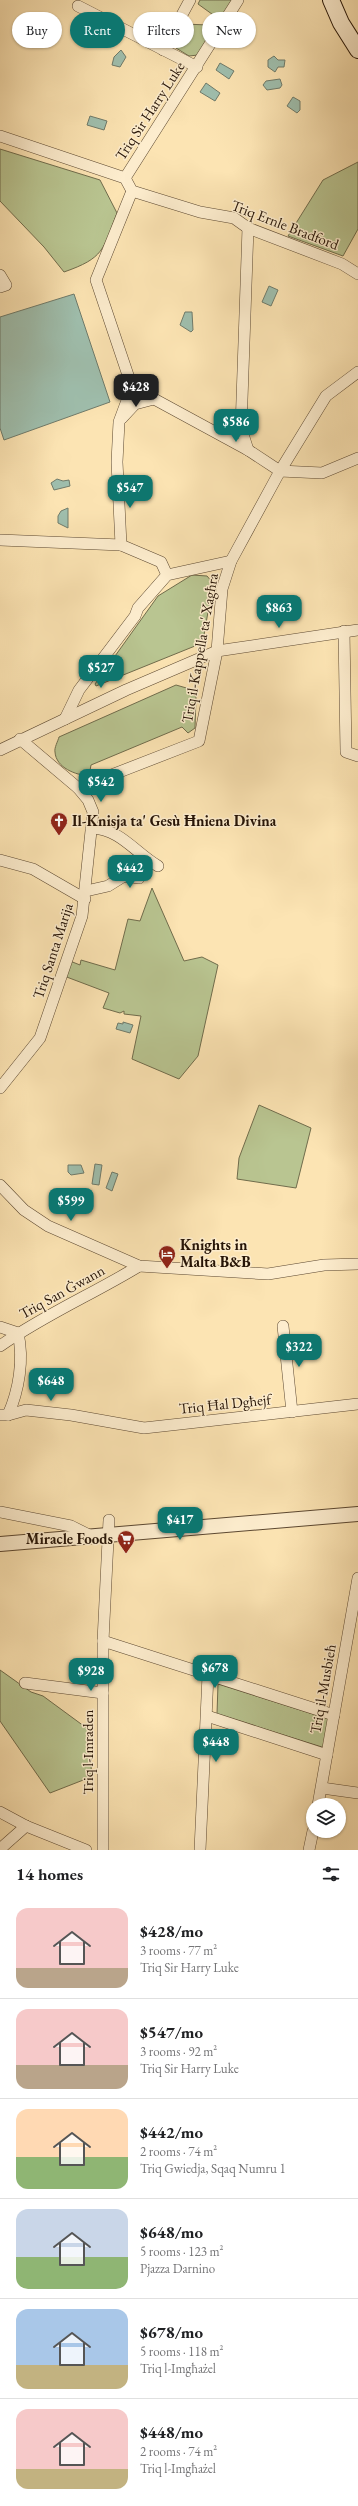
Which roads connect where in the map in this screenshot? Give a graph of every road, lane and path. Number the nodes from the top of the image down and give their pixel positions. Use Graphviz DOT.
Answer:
graph roads {
  1 [pos="190,0"];
  2 [pos="238,0"];
  3 [pos="331,0"];
  4 [pos="78,6"];
  5 [pos="163,50"];
  6 [pos="358,50"];
  7 [pos="197,67"];
  8 [pos="0,136"];
  9 [pos="125,178"];
  10 [pos="132,191"];
  11 [pos="248,228"];
  12 [pos="0,274"];
  13 [pos="358,274"];
  14 [pos="0,287"];
  15 [pos="358,372"];
  16 [pos="132,387"];
  17 [pos="154,399"];
  18 [pos="119,422"];
  19 [pos="241,428"];
  20 [pos="222,436"];
  21 [pos="248,450"];
  22 [pos="358,458"];
  23 [pos="280,471"];
  24 [pos="0,540"];
  25 [pos="121,545"];
  26 [pos="231,562"];
  27 [pos="167,575"];
  28 [pos="358,630"];
  29 [pos="344,632"];
  30 [pos="217,651"];
  31 [pos="65,719"];
  32 [pos="20,739"];
  33 [pos="1,748"];
  34 [pos="358,756"];
  35 [pos="78,788"];
  36 [pos="91,828"];
  37 [pos="146,859"];
  38 [pos="0,860"];
  39 [pos="158,866"];
  40 [pos="86,895"];
  41 [pos="0,1088"];
  42 [pos="0,1185"];
  43 [pos="358,1264"];
  44 [pos="139,1266"];
  45 [pos="283,1326"];
  46 [pos="0,1327"];
  47 [pos="18,1333"];
  48 [pos="0,1346"];
  49 [pos="358,1404"];
  50 [pos="292,1412"];
  51 [pos="4,1415"];
  52 [pos="0,1512"];
  53 [pos="358,1514"];
  54 [pos="108,1527"];
  55 [pos="91,1536"];
  56 [pos="0,1544"];
  57 [pos="358,1578"];
  58 [pos="103,1641"];
  59 [pos="208,1675"];
  60 [pos="25,1683"];
  61 [pos="103,1693"];
  62 [pos="334,1715"];
  63 [pos="207,1716"];
  64 [pos="327,1755"];
  65 [pos="322,1788"];
  66 [pos="358,1793"];
  67 [pos="320,1798"];
  68 [pos="0,1812"];
  69 [pos="26,1826"];
  70 [pos="312,1838"];
  71 [pos="0,1849"];
  72 [pos="86,1850"];
  73 [pos="103,1850"];
  74 [pos="200,1850"];
  75 [pos="309,1850"];
  1 -- 5 [label="street, Triq Sir Harry Luke"];
  2 -- 7 [label="street, Triq Sir Harry Luke"];
  3 -- 6 [label="main road"];
  4 -- 5 [label="street"];
  5 -- 7 [label="street"];
  7 -- 9 [label="street, Triq Sir Harry Luke"];
  8 -- 9 [label="street"];
  9 -- 10 [label="street"];
  10 -- 11 [label="street, Triq Ernle Bradford"];
  10 -- 16 [label="street"];
  11 -- 13 [label="street, Triq Ernle Bradford"];
  11 -- 19 [label="street"];
  12 -- 14 [label="street"];
  15 -- 23 [label="street, Triq il-Kappella ta' Xagħra"];
  16 -- 17 [label="street"];
  16 -- 18 [label="street"];
  17 -- 18 [label="street"];
  17 -- 20 [label="street"];
  18 -- 25 [label="street"];
  19 -- 20 [label="street"];
  19 -- 21 [label="street"];
  20 -- 21 [label="street"];
  21 -- 23 [label="street"];
  22 -- 23 [label="street"];
  23 -- 26 [label="street, Triq il-Kappella ta' Xagħra"];
  24 -- 25 [label="street"];
  25 -- 27 [label="street"];
  26 -- 27 [label="street"];
  26 -- 30 [label="street, Triq il-Kappella ta' Xagħra"];
  27 -- 31 [label="street"];
  28 -- 29 [label="street"];
  29 -- 30 [label="street"];
  29 -- 34 [label="street"];
  30 -- 31 [label="street"];
  30 -- 35 [label="street, Triq il-Kappella ta' Xagħra"];
  31 -- 32 [label="street"];
  32 -- 33 [label="street"];
  32 -- 35 [label="street"];
  35 -- 36 [label="street, Triq Santa Marija"];
  36 -- 37 [label="street"];
  36 -- 40 [label="street, Triq Santa Marija"];
  37 -- 39 [label="street"];
  37 -- 40 [label="street"];
  38 -- 40 [label="street"];
  40 -- 41 [label="street, Triq Santa Marija"];
  42 -- 44 [label="street"];
  43 -- 44 [label="street"];
  44 -- 47 [label="street, Triq San Ġwann"];
  45 -- 50 [label="street"];
  46 -- 47 [label="street"];
  47 -- 48 [label="street, Triq San Ġwann"];
  47 -- 51 [label="street"];
  49 -- 50 [label="street, Triq Ħal Dgħejf"];
  50 -- 51 [label="street, Triq Ħal Dgħejf"];
  52 -- 55 [label="street"];
  53 -- 54 [label="street"];
  54 -- 55 [label="street"];
  54 -- 58 [label="street, Triq l-Imraden"];
  55 -- 56 [label="street"];
  57 -- 62 [label="street, Triq il-Musbieħ"];
  58 -- 59 [label="street"];
  58 -- 61 [label="street, Triq l-Imraden"];
  59 -- 62 [label="street"];
  59 -- 63 [label="street"];
  60 -- 61 [label="street"];
  61 -- 73 [label="street, Triq l-Imraden"];
  62 -- 64 [label="street, Triq il-Musbieħ"];
  63 -- 64 [label="street"];
  63 -- 74 [label="street"];
  64 -- 65 [label="street, Triq il-Musbieħ"];
  65 -- 66 [label="street"];
  65 -- 67 [label="street, Triq il-Musbieħ"];
  68 -- 69 [label="street"];
  69 -- 71 [label="street"];
  69 -- 72 [label="street"];
  70 -- 75 [label="street"];
}
